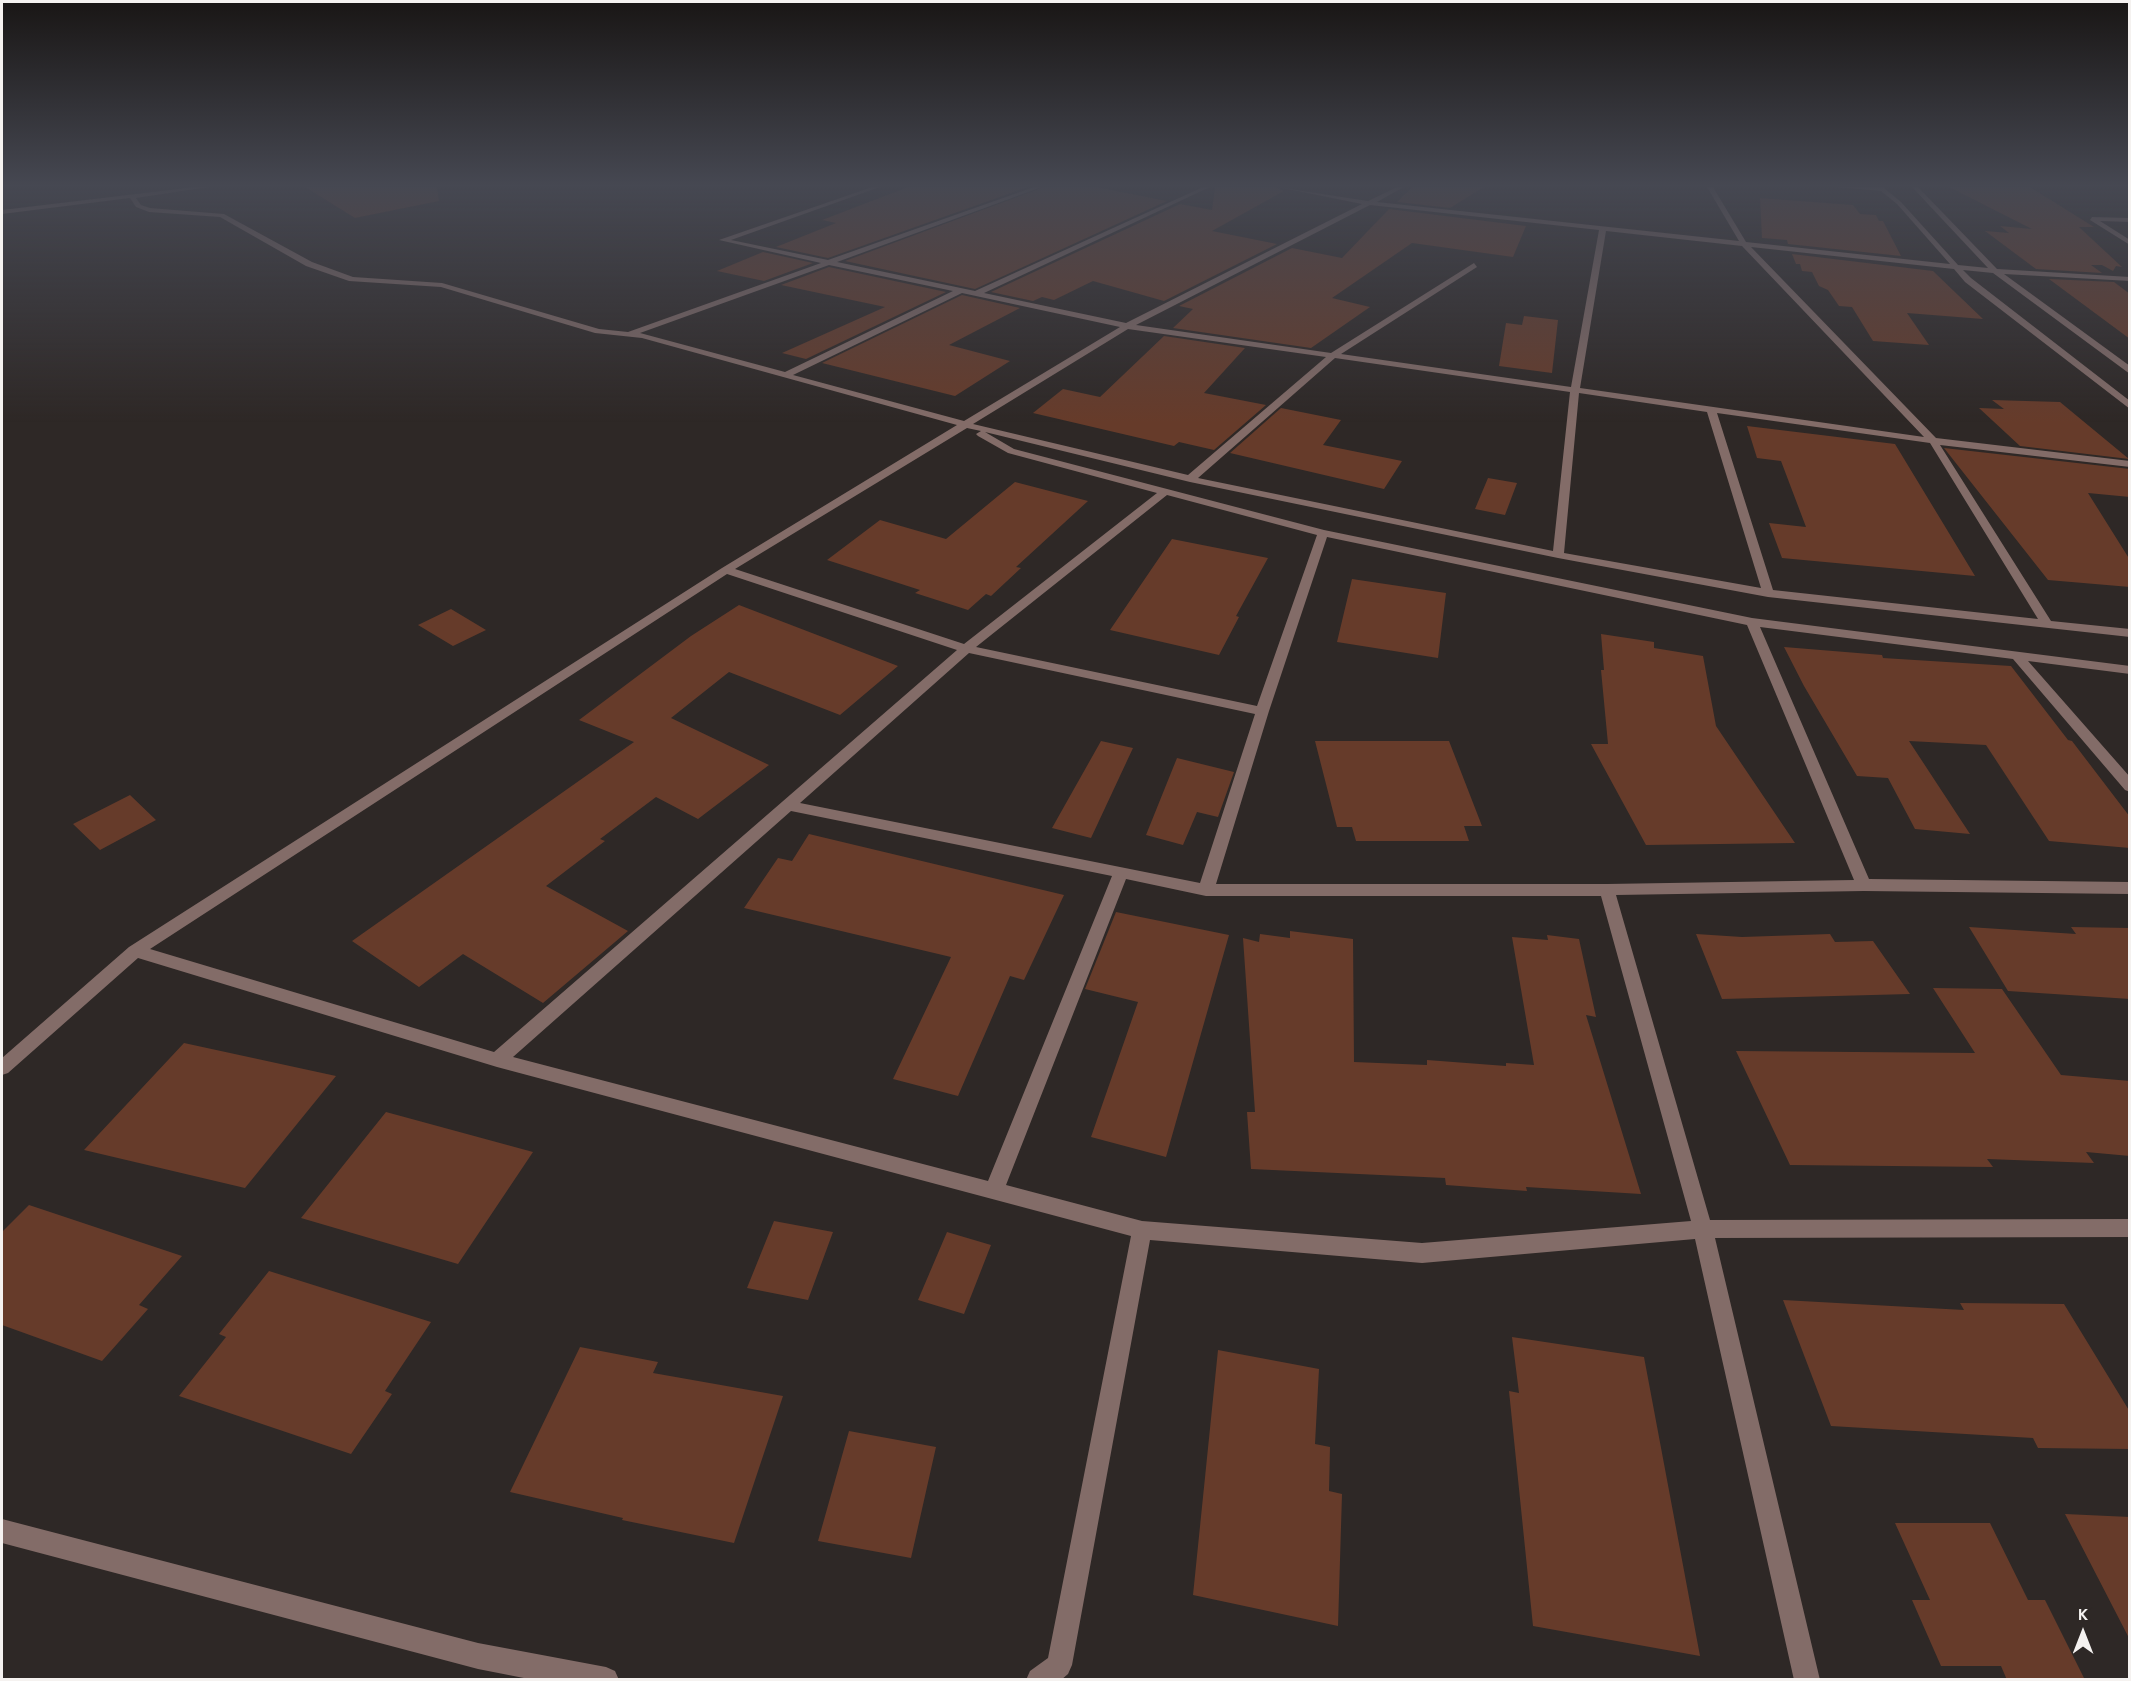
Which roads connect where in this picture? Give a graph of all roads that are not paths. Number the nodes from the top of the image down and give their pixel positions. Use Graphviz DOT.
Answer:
graph roads {
  1 [pos="313,265"];
  2 [pos="818,265"];
  3 [pos="843,265"];
  4 [pos="1038,265"];
  5 [pos="1246,265"];
  6 [pos="1474,265"];
  7 [pos="1597,265"];
  8 [pos="1765,265"];
  9 [pos="1942,265"];
  10 [pos="1990,265"];
  11 [pos="1956,267"];
  12 [pos="1995,271"];
  13 [pos="2130,279"];
  14 [pos="960,291"];
  15 [pos="976,294"];
  16 [pos="1128,326"];
  17 [pos="629,334"];
  18 [pos="1332,356"];
  19 [pos="2130,371"];
  20 [pos="788,374"];
  21 [pos="1575,390"];
  22 [pos="2130,406"];
  23 [pos="1711,408"];
  24 [pos="963,424"];
  25 [pos="1933,441"];
  26 [pos="2130,464"];
  27 [pos="1190,479"];
  28 [pos="1163,493"];
  29 [pos="1323,533"];
  30 [pos="1558,555"];
  31 [pos="726,570"];
  32 [pos="1768,593"];
  33 [pos="1752,622"];
  34 [pos="2047,624"];
  35 [pos="2130,633"];
  36 [pos="966,649"];
  37 [pos="2017,656"];
  38 [pos="2130,670"];
  39 [pos="1262,711"];
  40 [pos="2130,787"];
  41 [pos="787,806"];
  42 [pos="1121,873"];
  43 [pos="1864,885"];
  44 [pos="2130,888"];
  45 [pos="1206,891"];
  46 [pos="1607,891"];
  47 [pos="135,951"];
  48 [pos="497,1060"];
  49 [pos="2,1068"];
  50 [pos="994,1190"];
  51 [pos="2130,1228"];
  52 [pos="1703,1229"];
  53 [pos="1142,1230"];
  54 [pos="2,1531"];
  55 [pos="606,1680"];
  56 [pos="1039,1680"];
  57 [pos="1807,1680"];
  1 -- 17 [label="street"];
  2 -- 17 [label="street"];
  3 -- 14 [label="street"];
  4 -- 15 [label="street"];
  5 -- 16 [label="street"];
  6 -- 18 [label="street"];
  7 -- 21 [label="street"];
  8 -- 25 [label="street"];
  9 -- 11 [label="street"];
  10 -- 12 [label="street"];
  11 -- 12 [label="street"];
  11 -- 22 [label="street"];
  12 -- 13 [label="street"];
  12 -- 19 [label="street"];
  14 -- 15 [label="street"];
  14 -- 20 [label="street"];
  15 -- 16 [label="street"];
  16 -- 18 [label="street"];
  16 -- 24 [label="street"];
  17 -- 20 [label="street"];
  18 -- 21 [label="street"];
  18 -- 27 [label="street"];
  20 -- 24 [label="street"];
  21 -- 23 [label="street"];
  21 -- 30 [label="street"];
  23 -- 25 [label="street"];
  23 -- 32 [label="street"];
  24 -- 27 [label="street"];
  24 -- 28 [label="street"];
  24 -- 31 [label="street"];
  25 -- 26 [label="street"];
  25 -- 34 [label="street"];
  27 -- 30 [label="street"];
  28 -- 29 [label="street"];
  28 -- 36 [label="street"];
  29 -- 33 [label="street"];
  29 -- 39 [label="street"];
  30 -- 32 [label="street"];
  31 -- 36 [label="street"];
  31 -- 47 [label="street"];
  32 -- 34 [label="street"];
  33 -- 37 [label="street"];
  33 -- 43 [label="street"];
  34 -- 35 [label="street"];
  36 -- 39 [label="street"];
  36 -- 41 [label="street"];
  37 -- 38 [label="street"];
  37 -- 40 [label="street"];
  39 -- 45 [label="street"];
  41 -- 42 [label="street"];
  41 -- 48 [label="street"];
  42 -- 45 [label="street"];
  42 -- 50 [label="street"];
  43 -- 44 [label="street"];
  43 -- 46 [label="street"];
  45 -- 46 [label="street"];
  46 -- 52 [label="street"];
  47 -- 48 [label="street"];
  47 -- 49 [label="street"];
  48 -- 50 [label="street"];
  50 -- 53 [label="street"];
  51 -- 52 [label="street"];
  52 -- 53 [label="street"];
  52 -- 57 [label="street"];
  53 -- 56 [label="street"];
  54 -- 55 [label="street"];
}
